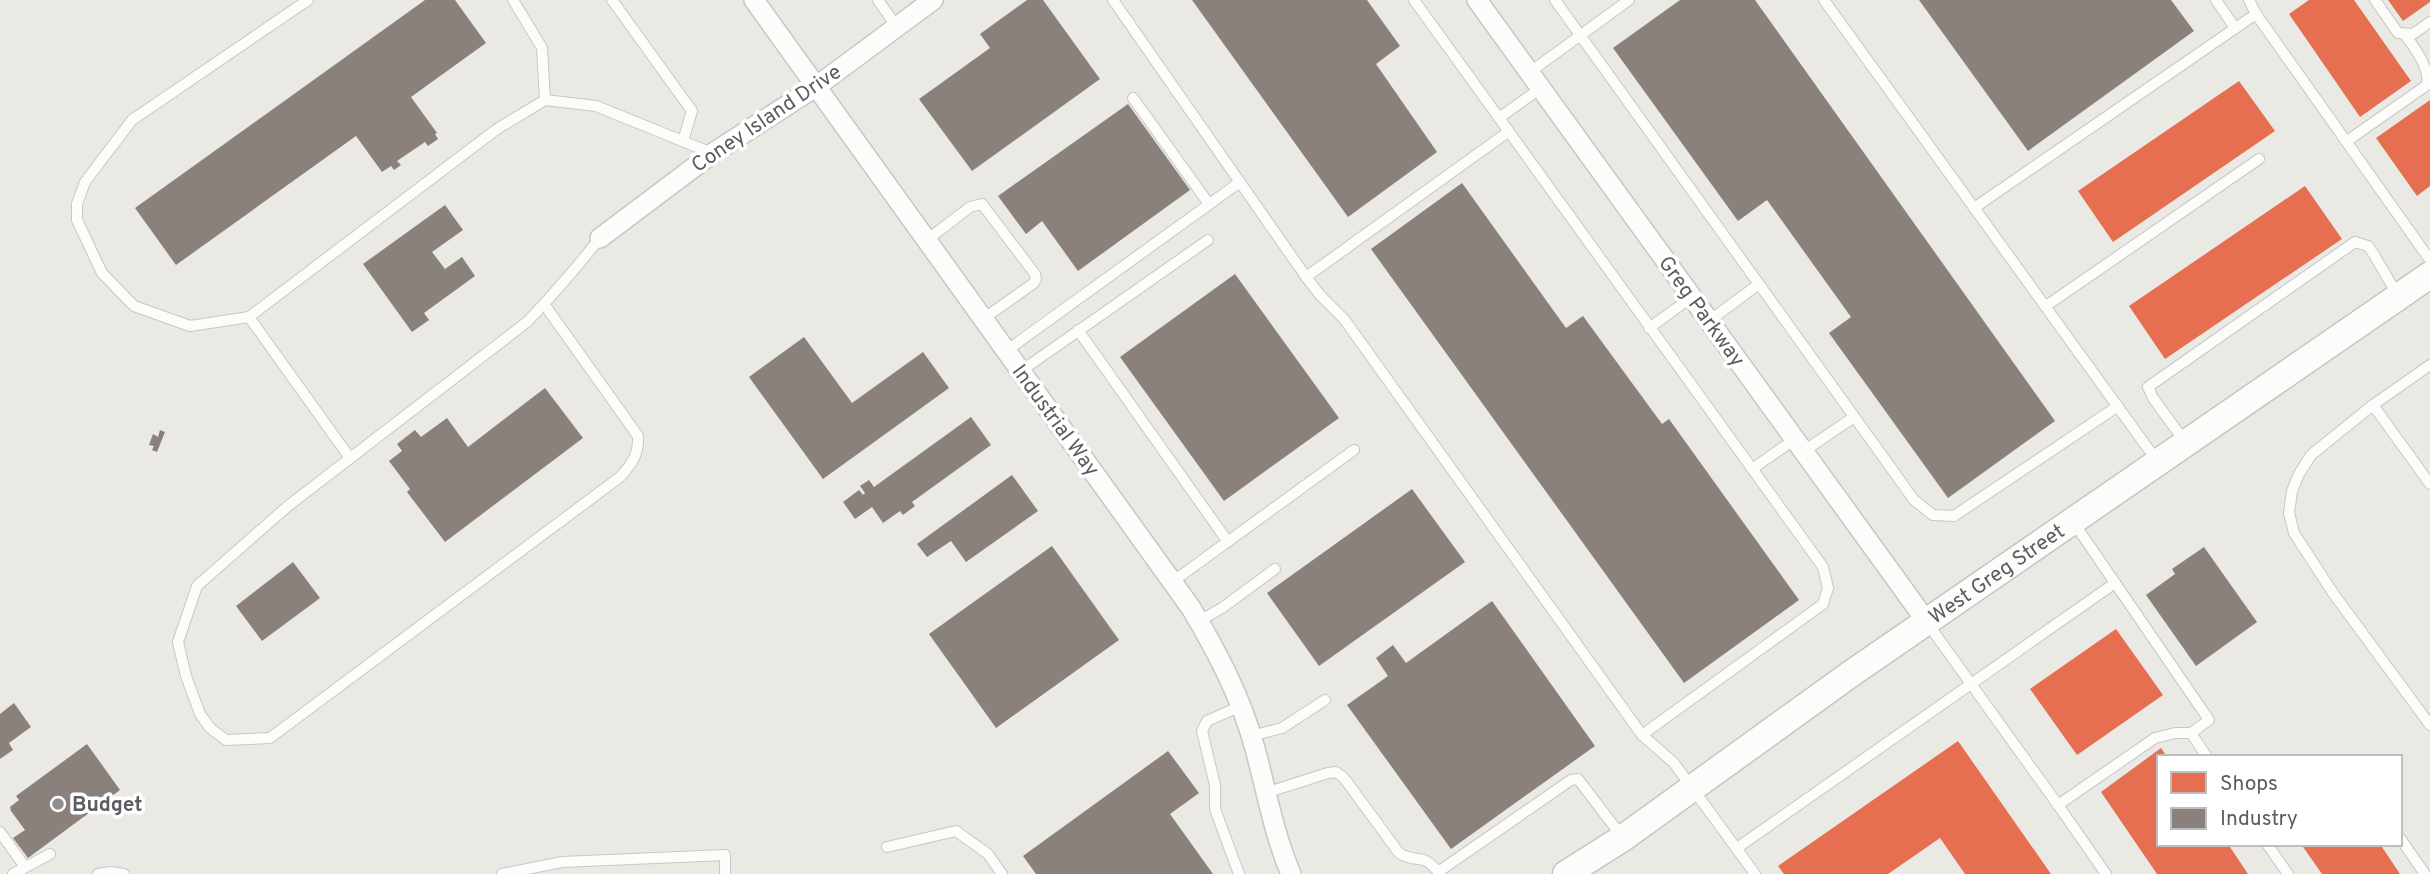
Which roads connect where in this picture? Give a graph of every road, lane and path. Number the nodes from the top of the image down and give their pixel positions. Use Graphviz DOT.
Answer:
graph roads {
  1 [pos="308,0"];
  2 [pos="513,0"];
  3 [pos="612,0"];
  4 [pos="754,0"];
  5 [pos="878,0"];
  6 [pos="933,0"];
  7 [pos="1113,0"];
  8 [pos="1414,0"];
  9 [pos="1477,0"];
  10 [pos="1555,0"];
  11 [pos="1629,0"];
  12 [pos="1824,0"];
  13 [pos="2216,0"];
  14 [pos="2249,0"];
  15 [pos="2375,0"];
  16 [pos="2256,14"];
  17 [pos="2430,22"];
  18 [pos="897,27"];
  19 [pos="2235,28"];
  20 [pos="1580,35"];
  21 [pos="2405,35"];
  22 [pos="1535,80"];
  23 [pos="817,86"];
  24 [pos="1133,98"];
  25 [pos="545,100"];
  26 [pos="1499,118"];
  27 [pos="1508,132"];
  28 [pos="683,141"];
  29 [pos="2347,141"];
  30 [pos="713,153"];
  31 [pos="2259,159"];
  32 [pos="1240,182"];
  33 [pos="1209,204"];
  34 [pos="1974,208"];
  35 [pos="600,238"];
  36 [pos="926,240"];
  37 [pos="1208,240"];
  38 [pos="2430,260"];
  39 [pos="2430,275"];
  40 [pos="1306,277"];
  41 [pos="1759,284"];
  42 [pos="2398,296"];
  43 [pos="1692,297"];
  44 [pos="544,304"];
  45 [pos="2046,306"];
  46 [pos="249,317"];
  47 [pos="983,319"];
  48 [pos="1709,321"];
  49 [pos="1648,328"];
  50 [pos="1078,330"];
  51 [pos="1006,351"];
  52 [pos="2430,365"];
  53 [pos="1021,372"];
  54 [pos="2373,405"];
  55 [pos="2118,406"];
  56 [pos="1854,417"];
  57 [pos="2185,442"];
  58 [pos="1799,445"];
  59 [pos="1354,450"];
  60 [pos="350,458"];
  61 [pos="2157,461"];
  62 [pos="1752,469"];
  63 [pos="2430,484"];
  64 [pos="2072,520"];
  65 [pos="1228,542"];
  66 [pos="1275,569"];
  67 [pos="1172,582"];
  68 [pos="2115,583"];
  69 [pos="1199,621"];
  70 [pos="1927,622"];
  71 [pos="1972,683"];
  72 [pos="1325,700"];
  73 [pos="1241,706"];
  74 [pos="2430,725"];
  75 [pos="2191,733"];
  76 [pos="1642,735"];
  77 [pos="1251,736"];
  78 [pos="2206,755"];
  79 [pos="1693,788"];
  80 [pos="1265,793"];
  81 [pos="2058,805"];
  82 [pos="0,832"];
  83 [pos="1623,838"];
  84 [pos="2402,841"];
  85 [pos="2270,846"];
  86 [pos="887,847"];
  87 [pos="1737,848"];
  88 [pos="50,854"];
  89 [pos="25,867"];
  90 [pos="1439,873"];
  91 [pos="13,874"];
  92 [pos="99,874"];
  93 [pos="124,874"];
  94 [pos="502,874"];
  95 [pos="725,874"];
  96 [pos="1002,874"];
  97 [pos="1239,874"];
  98 [pos="1291,874"];
  99 [pos="1566,874"];
  100 [pos="1755,874"];
  101 [pos="2106,874"];
  102 [pos="2288,874"];
  103 [pos="2425,874"];
  1 -- 46 [label="lane"];
  2 -- 25 [label="lane"];
  3 -- 28 [label="lane"];
  4 -- 23 [label="street, Industrial Way"];
  5 -- 18 [label="lane"];
  6 -- 18 [label="street, Coney Island Drive"];
  7 -- 32 [label="lane"];
  8 -- 26 [label="lane"];
  9 -- 22 [label="street, Greg Parkway"];
  10 -- 20 [label="lane"];
  11 -- 20 [label="lane"];
  12 -- 34 [label="lane"];
  13 -- 19 [label="lane"];
  14 -- 16 [label="lane"];
  15 -- 21 [label="lane"];
  16 -- 19 [label="lane"];
  16 -- 29 [label="lane"];
  17 -- 21 [label="lane"];
  18 -- 23 [label="street, Coney Island Drive"];
  19 -- 34 [label="lane"];
  20 -- 22 [label="lane"];
  20 -- 41 [label="lane"];
  21 -- 29 [label="lane"];
  22 -- 26 [label="lane"];
  22 -- 43 [label="street, Greg Parkway"];
  23 -- 30 [label="street, Coney Island Drive"];
  23 -- 36 [label="street, Industrial Way"];
  24 -- 33 [label="lane"];
  25 -- 28 [label="lane"];
  25 -- 46 [label="lane"];
  26 -- 27 [label="lane"];
  27 -- 40 [label="lane"];
  27 -- 49 [label="lane"];
  28 -- 30 [label="lane"];
  29 -- 38 [label="lane"];
  30 -- 35 [label="street, Coney Island Drive"];
  31 -- 45 [label="lane"];
  32 -- 33 [label="lane"];
  32 -- 40 [label="lane"];
  33 -- 51 [label="lane"];
  34 -- 45 [label="lane"];
  35 -- 44 [label="lane"];
  36 -- 47 [label="street, Industrial Way"];
  36 -- 47 [label="lane"];
  37 -- 50 [label="lane"];
  39 -- 42 [label="main road, West Greg Street"];
  40 -- 76 [label="lane"];
  41 -- 48 [label="lane"];
  41 -- 56 [label="lane"];
  42 -- 57 [label="main road, West Greg Street"];
  42 -- 57 [label="lane"];
  43 -- 48 [label="street, Greg Parkway"];
  43 -- 49 [label="lane"];
  44 -- 60 [label="lane"];
  44 -- 60 [label="lane"];
  45 -- 55 [label="lane"];
  46 -- 60 [label="lane"];
  47 -- 51 [label="street, Industrial Way"];
  48 -- 58 [label="street, Greg Parkway"];
  49 -- 62 [label="lane"];
  50 -- 53 [label="lane"];
  50 -- 65 [label="lane"];
  51 -- 53 [label="street, Industrial Way"];
  52 -- 54 [label="lane"];
  53 -- 67 [label="street, Industrial Way"];
  54 -- 63 [label="lane"];
  54 -- 74 [label="lane"];
  55 -- 56 [label="lane"];
  55 -- 61 [label="lane"];
  56 -- 58 [label="lane"];
  57 -- 61 [label="main road, West Greg Street"];
  58 -- 62 [label="lane"];
  58 -- 70 [label="street, Greg Parkway"];
  59 -- 65 [label="lane"];
  61 -- 64 [label="main road, West Greg Street"];
  62 -- 76 [label="lane"];
  64 -- 68 [label="lane"];
  64 -- 70 [label="main road, West Greg Street"];
  65 -- 67 [label="lane"];
  66 -- 69 [label="lane"];
  67 -- 69 [label="street, Industrial Way"];
  68 -- 71 [label="lane"];
  68 -- 75 [label="lane"];
  69 -- 73 [label="street, Industrial Way"];
  70 -- 71 [label="lane"];
  70 -- 79 [label="main road, West Greg Street"];
  71 -- 81 [label="lane"];
  71 -- 87 [label="lane"];
  72 -- 77 [label="lane"];
  73 -- 77 [label="street, Industrial Way"];
  73 -- 97 [label="lane"];
  75 -- 78 [label="lane"];
  75 -- 81 [label="lane"];
  76 -- 79 [label="lane"];
  77 -- 80 [label="street, Industrial Way"];
  79 -- 83 [label="main road, West Greg Street"];
  79 -- 87 [label="lane"];
  80 -- 90 [label="lane"];
  80 -- 98 [label="street, Industrial Way"];
  81 -- 101 [label="lane"];
  82 -- 89 [label="lane"];
  83 -- 90 [label="lane"];
  83 -- 99 [label="main road, West Greg Street"];
  84 -- 103 [label="lane"];
  85 -- 102 [label="lane"];
  86 -- 96 [label="lane"];
  87 -- 100 [label="lane"];
  88 -- 89 [label="lane"];
  89 -- 91 [label="lane"];
  92 -- 93 [label="lane"];
  94 -- 95 [label="lane"];
}
